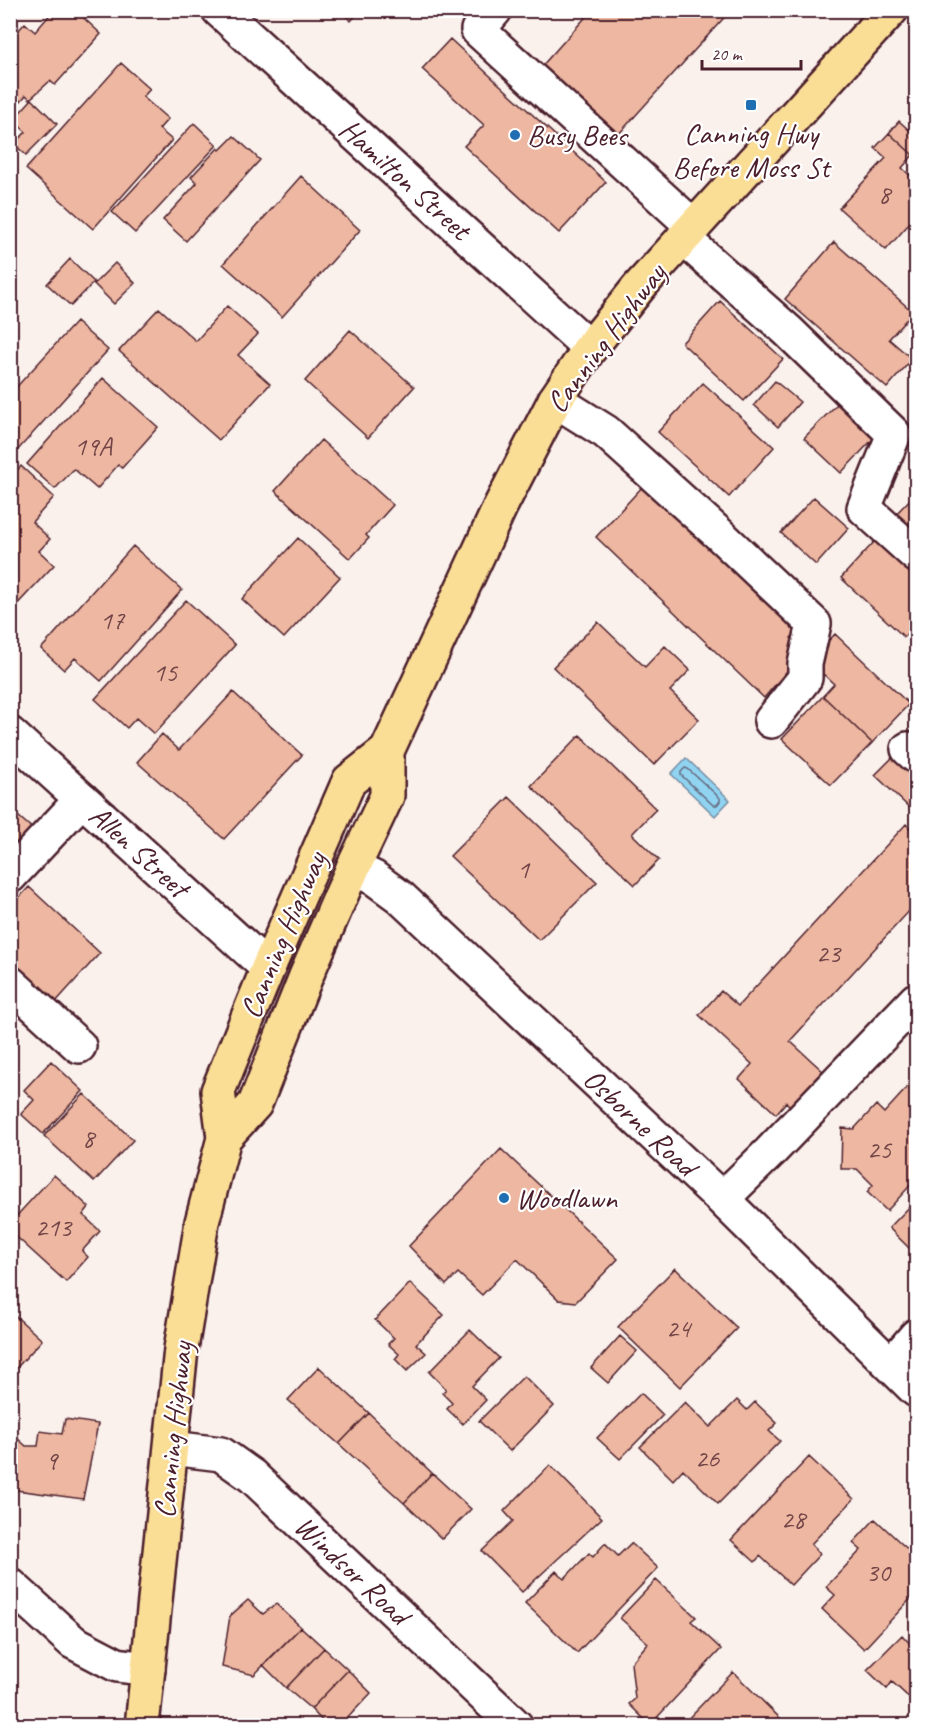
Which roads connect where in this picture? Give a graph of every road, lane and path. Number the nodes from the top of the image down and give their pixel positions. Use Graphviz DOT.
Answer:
graph roads {
  1 [pos="219,10"];
  2 [pos="495,10"];
  3 [pos="891,10"];
  4 [pos="688,232"];
  5 [pos="591,348"];
  6 [pos="555,400"];
  7 [pos="916,555"];
  8 [pos="771,721"];
  9 [pos="10,734"];
  10 [pos="387,751"];
  11 [pos="82,799"];
  12 [pos="353,868"];
  13 [pos="10,876"];
  14 [pos="268,968"];
  15 [pos="10,983"];
  16 [pos="916,1000"];
  17 [pos="79,1046"];
  18 [pos="224,1138"];
  19 [pos="722,1199"];
  20 [pos="916,1336"];
  21 [pos="891,1365"];
  22 [pos="916,1390"];
  23 [pos="171,1448"];
  24 [pos="10,1585"];
  25 [pos="148,1669"];
  26 [pos="142,1725"];
  27 [pos="516,1725"];
  1 -- 5 [label="street, Hamilton Street"];
  2 -- 4 [label="street"];
  3 -- 4 [label="highway, Canning Highway"];
  4 -- 5 [label="highway, Canning Highway"];
  4 -- 7 [label="street"];
  5 -- 6 [label="highway, Canning Highway"];
  6 -- 8 [label="street"];
  6 -- 10 [label="highway, Canning Highway"];
  9 -- 11 [label="street, Allen Street"];
  10 -- 12 [label="highway, Canning Highway"];
  10 -- 14 [label="highway, Canning Highway"];
  11 -- 13 [label="street"];
  11 -- 14 [label="street, Allen Street"];
  12 -- 18 [label="highway, Canning Highway"];
  12 -- 19 [label="street, Osborne Road"];
  14 -- 18 [label="highway, Canning Highway"];
  15 -- 17 [label="street"];
  16 -- 19 [label="street"];
  18 -- 23 [label="highway, Canning Highway"];
  19 -- 21 [label="street, Osborne Road"];
  20 -- 21 [label="street"];
  21 -- 22 [label="street, Osborne Road"];
  23 -- 25 [label="highway, Canning Highway"];
  23 -- 27 [label="street, Windsor Road"];
  24 -- 25 [label="street"];
  25 -- 26 [label="highway, Canning Highway"];
}
